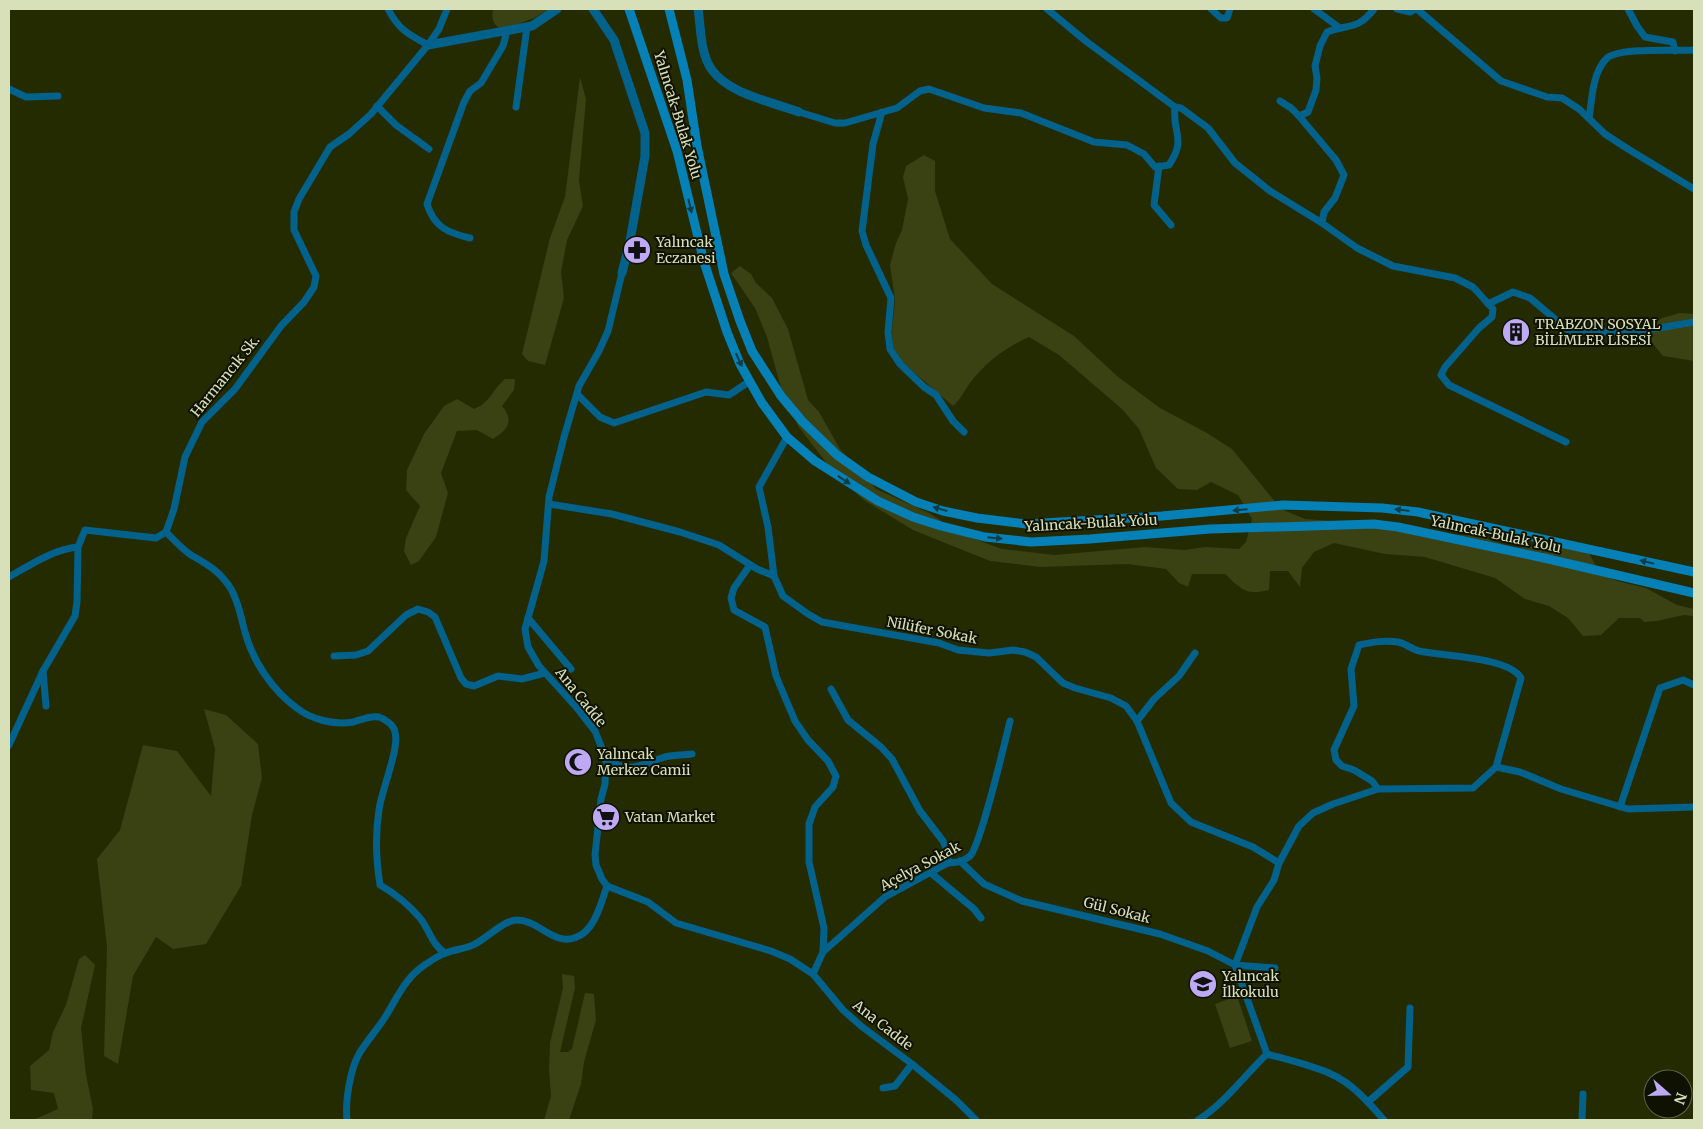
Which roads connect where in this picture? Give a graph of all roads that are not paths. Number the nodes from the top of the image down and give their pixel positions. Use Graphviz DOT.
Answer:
graph roads {
  1 [pos="388,9"];
  2 [pos="447,9"];
  3 [pos="558,9"];
  4 [pos="593,9"];
  5 [pos="629,9"];
  6 [pos="668,9"];
  7 [pos="698,9"];
  8 [pos="1047,9"];
  9 [pos="1211,9"];
  10 [pos="1230,9"];
  11 [pos="1314,9"];
  12 [pos="1374,9"];
  13 [pos="1397,9"];
  14 [pos="1416,9"];
  15 [pos="1628,9"];
  16 [pos="527,27"];
  17 [pos="1340,28"];
  18 [pos="508,31"];
  19 [pos="428,45"];
  20 [pos="1675,50"];
  21 [pos="1694,50"];
  22 [pos="9,89"];
  23 [pos="58,96"];
  24 [pos="1280,101"];
  25 [pos="377,106"];
  26 [pos="516,107"];
  27 [pos="1176,107"];
  28 [pos="799,112"];
  29 [pos="882,112"];
  30 [pos="1299,116"];
  31 [pos="1589,118"];
  32 [pos="429,149"];
  33 [pos="1159,166"];
  34 [pos="1694,189"];
  35 [pos="1322,223"];
  36 [pos="1171,225"];
  37 [pos="470,238"];
  38 [pos="622,273"];
  39 [pos="1488,304"];
  40 [pos="1694,322"];
  41 [pos="750,381"];
  42 [pos="576,394"];
  43 [pos="964,432"];
  44 [pos="787,437"];
  45 [pos="1566,442"];
  46 [pos="549,504"];
  47 [pos="166,532"];
  48 [pos="78,547"];
  49 [pos="750,565"];
  50 [pos="1694,572"];
  51 [pos="9,576"];
  52 [pos="774,576"];
  53 [pos="1694,593"];
  54 [pos="528,618"];
  55 [pos="1194,654"];
  56 [pos="334,656"];
  57 [pos="571,669"];
  58 [pos="43,671"];
  59 [pos="545,673"];
  60 [pos="1694,685"];
  61 [pos="831,689"];
  62 [pos="46,706"];
  63 [pos="1010,721"];
  64 [pos="1137,721"];
  65 [pos="9,745"];
  66 [pos="692,754"];
  67 [pos="606,759"];
  68 [pos="1496,767"];
  69 [pos="1378,789"];
  70 [pos="1620,807"];
  71 [pos="1694,807"];
  72 [pos="960,861"];
  73 [pos="948,863"];
  74 [pos="1279,863"];
  75 [pos="931,873"];
  76 [pos="608,886"];
  77 [pos="981,918"];
  78 [pos="823,952"];
  79 [pos="445,953"];
  80 [pos="1235,965"];
  81 [pos="1275,968"];
  82 [pos="812,974"];
  83 [pos="1410,1008"];
  84 [pos="1267,1054"];
  85 [pos="912,1064"];
  86 [pos="883,1088"];
  87 [pos="1583,1094"];
  88 [pos="1368,1102"];
  89 [pos="347,1120"];
  90 [pos="976,1120"];
  91 [pos="1198,1120"];
  92 [pos="1384,1120"];
  93 [pos="1582,1120"];
  1 -- 19 [label="street"];
  2 -- 19 [label="street, Harmancık Sk."];
  3 -- 16 [label="street"];
  4 -- 38 [label="street"];
  5 -- 41 [label="main road, Yalıncak-Bulak Yolu, one-way"];
  50 -- 6 [label="main road, Yalıncak-Bulak Yolu, one-way"];
  7 -- 28 [label="street"];
  8 -- 27 [label="street"];
  9 -- 10 [label="street"];
  11 -- 17 [label="street"];
  12 -- 17 [label="street"];
  13 -- 14 [label="street"];
  14 -- 31 [label="street"];
  15 -- 20 [label="street"];
  16 -- 18 [label="street"];
  16 -- 26 [label="street"];
  17 -- 30 [label="street"];
  18 -- 19 [label="street"];
  18 -- 37 [label="street"];
  19 -- 25 [label="street, Harmancık Sk."];
  20 -- 21 [label="street"];
  20 -- 31 [label="street"];
  22 -- 23 [label="street"];
  24 -- 30 [label="street"];
  25 -- 32 [label="street"];
  25 -- 47 [label="street, Harmancık Sk."];
  27 -- 33 [label="street"];
  27 -- 35 [label="street"];
  28 -- 29 [label="street"];
  29 -- 33 [label="street"];
  29 -- 43 [label="street"];
  30 -- 35 [label="street"];
  31 -- 34 [label="street"];
  33 -- 36 [label="street"];
  35 -- 39 [label="street"];
  38 -- 42 [label="street, Ana Cadde"];
  39 -- 40 [label="street"];
  39 -- 45 [label="street"];
  41 -- 42 [label="street"];
  41 -- 44 [label="main road, Yalıncak-Bulak Yolu"];
  42 -- 46 [label="street, Ana Cadde"];
  44 -- 52 [label="street"];
  44 -- 53 [label="main road, Yalıncak-Bulak Yolu, one-way"];
  46 -- 49 [label="street"];
  46 -- 54 [label="street, Ana Cadde"];
  47 -- 48 [label="street"];
  47 -- 79 [label="street"];
  48 -- 51 [label="street"];
  48 -- 58 [label="street"];
  49 -- 52 [label="street"];
  49 -- 78 [label="street"];
  52 -- 64 [label="street, Nilüfer Sokak"];
  54 -- 57 [label="street"];
  54 -- 59 [label="street, Ana Cadde"];
  55 -- 64 [label="street"];
  56 -- 59 [label="street"];
  58 -- 62 [label="street"];
  58 -- 65 [label="street"];
  59 -- 67 [label="street, Ana Cadde"];
  60 -- 70 [label="street"];
  61 -- 73 [label="street"];
  63 -- 72 [label="street, Açelya Sokak"];
  64 -- 74 [label="street, Nilüfer Sokak"];
  66 -- 67 [label="street"];
  67 -- 76 [label="street, Ana Cadde"];
  68 -- 69 [label="street"];
  68 -- 69 [label="street"];
  68 -- 70 [label="street"];
  69 -- 74 [label="street"];
  70 -- 71 [label="street"];
  72 -- 73 [label="street, Açelya Sokak"];
  72 -- 80 [label="street, Gül Sokak"];
  73 -- 75 [label="street, Açelya Sokak"];
  74 -- 80 [label="street"];
  75 -- 77 [label="street"];
  75 -- 78 [label="street, Açelya Sokak"];
  76 -- 79 [label="street"];
  76 -- 82 [label="street, Ana Cadde"];
  78 -- 82 [label="street"];
  79 -- 89 [label="street"];
  80 -- 81 [label="street, Gül Sokak"];
  80 -- 84 [label="street"];
  82 -- 85 [label="street, Ana Cadde"];
  83 -- 88 [label="street"];
  84 -- 88 [label="street"];
  84 -- 91 [label="street"];
  85 -- 86 [label="street"];
  85 -- 90 [label="street, Ana Cadde"];
  87 -- 93 [label="street"];
  88 -- 92 [label="street"];
}
